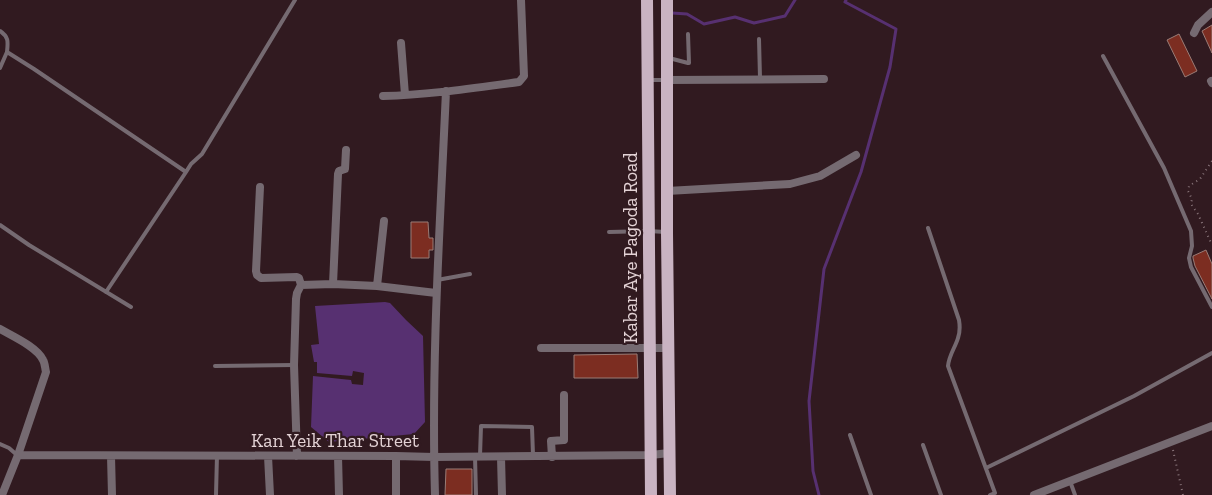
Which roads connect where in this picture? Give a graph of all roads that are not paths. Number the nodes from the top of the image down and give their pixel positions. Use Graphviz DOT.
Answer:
graph roads {
  1 [pos="295,0"];
  2 [pos="521,0"];
  3 [pos="647,0"];
  4 [pos="667,0"];
  5 [pos="1212,12"];
  6 [pos="0,31"];
  7 [pos="1194,33"];
  8 [pos="688,34"];
  9 [pos="759,39"];
  10 [pos="401,44"];
  11 [pos="7,52"];
  12 [pos="1103,56"];
  13 [pos="667,58"];
  14 [pos="0,68"];
  15 [pos="760,78"];
  16 [pos="824,79"];
  17 [pos="648,80"];
  18 [pos="667,80"];
  19 [pos="446,91"];
  20 [pos="405,95"];
  21 [pos="383,96"];
  22 [pos="346,150"];
  23 [pos="856,155"];
  24 [pos="186,172"];
  25 [pos="260,187"];
  26 [pos="668,191"];
  27 [pos="384,221"];
  28 [pos="0,225"];
  29 [pos="928,228"];
  30 [pos="648,231"];
  31 [pos="609,232"];
  32 [pos="667,232"];
  33 [pos="470,274"];
  34 [pos="437,280"];
  35 [pos="333,284"];
  36 [pos="301,285"];
  37 [pos="377,286"];
  38 [pos="106,292"];
  39 [pos="436,293"];
  40 [pos="131,307"];
  41 [pos="1212,308"];
  42 [pos="0,329"];
  43 [pos="542,348"];
  44 [pos="650,348"];
  45 [pos="668,348"];
  46 [pos="1212,353"];
  47 [pos="294,365"];
  48 [pos="215,366"];
  49 [pos="564,395"];
  50 [pos="1212,426"];
  51 [pos="850,435"];
  52 [pos="0,444"];
  53 [pos="923,445"];
  54 [pos="669,453"];
  55 [pos="18,455"];
  56 [pos="217,455"];
  57 [pos="651,455"];
  58 [pos="111,456"];
  59 [pos="268,456"];
  60 [pos="297,456"];
  61 [pos="338,456"];
  62 [pos="396,456"];
  63 [pos="478,456"];
  64 [pos="434,457"];
  65 [pos="501,457"];
  66 [pos="533,457"];
  67 [pos="552,457"];
  68 [pos="986,468"];
  69 [pos="1070,481"];
  70 [pos="2,495"];
  71 [pos="112,495"];
  72 [pos="216,495"];
  73 [pos="270,495"];
  74 [pos="339,495"];
  75 [pos="396,495"];
  76 [pos="435,495"];
  77 [pos="476,495"];
  78 [pos="502,495"];
  79 [pos="651,495"];
  80 [pos="670,495"];
  81 [pos="871,495"];
  82 [pos="941,495"];
  83 [pos="990,495"];
  84 [pos="1034,495"];
  85 [pos="1075,495"];
  1 -- 24 [label="lane"];
  2 -- 19 [label="street"];
  3 -- 17 [label="main road, Kabar Aye Pagoda Road"];
  4 -- 13 [label="main road, Kabar Aye Pagoda Road"];
  5 -- 7 [label="street"];
  6 -- 11 [label="lane"];
  8 -- 13 [label="lane"];
  9 -- 15 [label="lane"];
  10 -- 20 [label="street"];
  11 -- 14 [label="lane"];
  11 -- 24 [label="lane"];
  12 -- 41 [label="lane"];
  13 -- 18 [label="main road, Kabar Aye Pagoda Road"];
  15 -- 16 [label="street"];
  15 -- 18 [label="street"];
  17 -- 18 [label="lane"];
  17 -- 30 [label="main road, Kabar Aye Pagoda Road"];
  18 -- 26 [label="main road, Kabar Aye Pagoda Road"];
  19 -- 20 [label="street"];
  19 -- 34 [label="street"];
  20 -- 21 [label="street"];
  22 -- 35 [label="street"];
  23 -- 26 [label="street"];
  24 -- 38 [label="lane"];
  25 -- 36 [label="street"];
  26 -- 32 [label="main road, Kabar Aye Pagoda Road"];
  27 -- 37 [label="street"];
  28 -- 38 [label="lane"];
  29 -- 68 [label="lane"];
  30 -- 31 [label="lane"];
  30 -- 32 [label="lane"];
  30 -- 44 [label="main road, Kabar Aye Pagoda Road"];
  32 -- 45 [label="main road, Kabar Aye Pagoda Road"];
  33 -- 34 [label="lane"];
  34 -- 39 [label="street"];
  35 -- 36 [label="street"];
  35 -- 37 [label="street"];
  36 -- 47 [label="street"];
  37 -- 39 [label="street"];
  38 -- 40 [label="lane"];
  39 -- 64 [label="street"];
  42 -- 55 [label="street"];
  43 -- 44 [label="street"];
  44 -- 45 [label="street"];
  44 -- 57 [label="main road, Kabar Aye Pagoda Road"];
  45 -- 54 [label="main road, Kabar Aye Pagoda Road"];
  46 -- 68 [label="lane"];
  47 -- 48 [label="lane"];
  47 -- 60 [label="street"];
  49 -- 67 [label="street"];
  50 -- 69 [label="street"];
  51 -- 81 [label="lane"];
  52 -- 55 [label="lane"];
  53 -- 82 [label="lane"];
  54 -- 57 [label="street, Kan Yeik Thar Street"];
  54 -- 80 [label="main road, Kabar Aye Pagoda Road"];
  55 -- 58 [label="street, Kan Yeik Thar Street"];
  55 -- 70 [label="street"];
  56 -- 58 [label="street, Kan Yeik Thar Street"];
  56 -- 59 [label="street, Kan Yeik Thar Street"];
  56 -- 72 [label="lane"];
  57 -- 67 [label="street, Kan Yeik Thar Street"];
  57 -- 79 [label="main road, Kabar Aye Pagoda Road"];
  58 -- 71 [label="street"];
  59 -- 60 [label="street, Kan Yeik Thar Street"];
  59 -- 73 [label="street"];
  60 -- 61 [label="street, Kan Yeik Thar Street"];
  61 -- 62 [label="street, Kan Yeik Thar Street"];
  61 -- 74 [label="street"];
  62 -- 64 [label="street, Kan Yeik Thar Street"];
  62 -- 75 [label="street"];
  63 -- 64 [label="street, Kan Yeik Thar Street"];
  63 -- 65 [label="street, Kan Yeik Thar Street"];
  63 -- 66 [label="lane"];
  63 -- 77 [label="lane"];
  64 -- 76 [label="street"];
  65 -- 66 [label="street, Kan Yeik Thar Street"];
  65 -- 78 [label="street"];
  66 -- 67 [label="street, Kan Yeik Thar Street"];
  68 -- 83 [label="lane"];
  69 -- 84 [label="street"];
  69 -- 85 [label="lane"];
}
